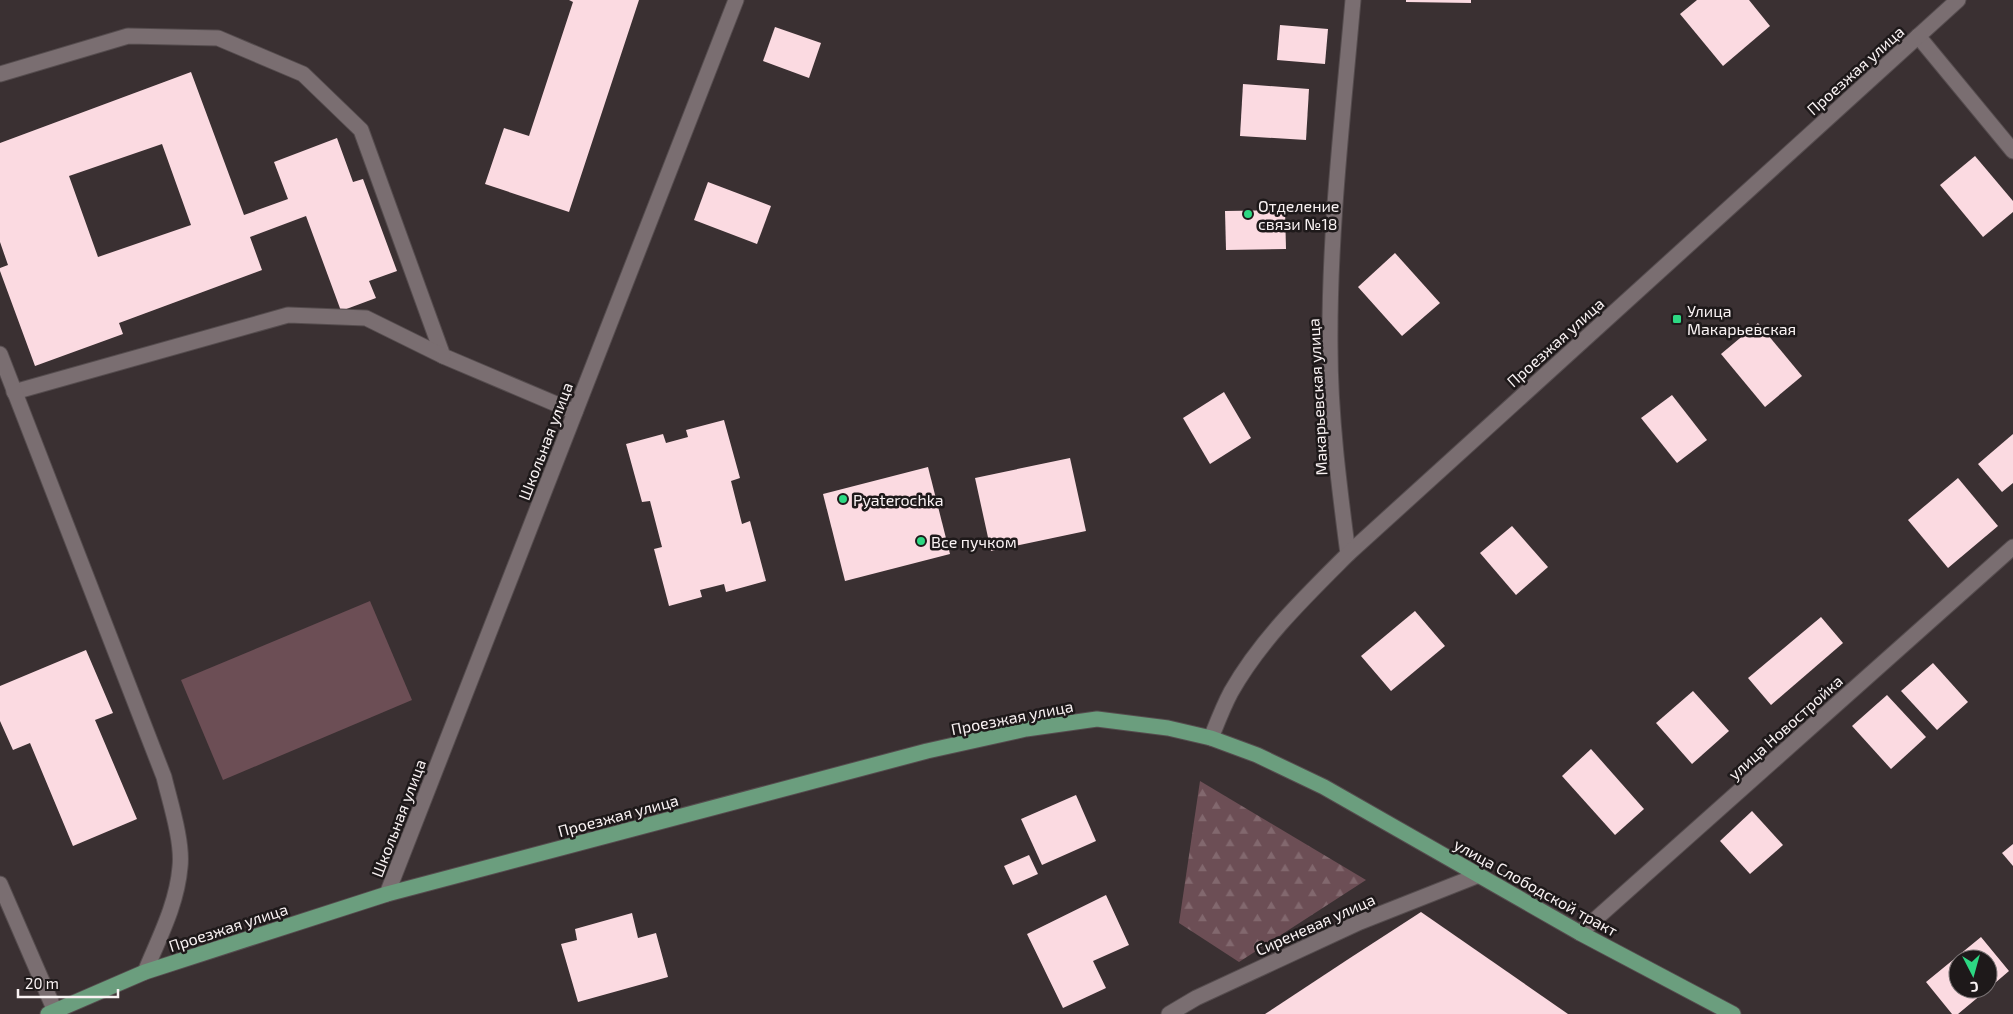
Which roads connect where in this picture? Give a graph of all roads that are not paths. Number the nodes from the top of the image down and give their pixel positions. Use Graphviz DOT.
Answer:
graph roads {
  1 [pos="736,0"];
  2 [pos="1353,0"];
  3 [pos="1958,0"];
  4 [pos="1918,36"];
  5 [pos="0,74"];
  6 [pos="2013,151"];
  7 [pos="0,354"];
  8 [pos="443,356"];
  9 [pos="14,392"];
  10 [pos="575,412"];
  11 [pos="2013,547"];
  12 [pos="1348,554"];
  13 [pos="1211,738"];
  14 [pos="1324,787"];
  15 [pos="1479,875"];
  16 [pos="0,884"];
  17 [pos="387,894"];
  18 [pos="1580,933"];
  19 [pos="145,972"];
  20 [pos="52,1012"];
  21 [pos="1170,1014"];
  22 [pos="1733,1014"];
  1 -- 10 [label="street, Школьная улица"];
  2 -- 12 [label="street, Макарьевская улица"];
  3 -- 4 [label="street, Проезжая улица"];
  4 -- 6 [label="street"];
  4 -- 12 [label="street, Проезжая улица"];
  5 -- 8 [label="street"];
  7 -- 9 [label="street"];
  8 -- 9 [label="street"];
  8 -- 10 [label="street"];
  9 -- 19 [label="street"];
  10 -- 17 [label="street, Школьная улица"];
  11 -- 18 [label="street, улица Новостройка"];
  12 -- 13 [label="street, Проезжая улица"];
  13 -- 14 [label="main road, Проезжая улица"];
  13 -- 17 [label="main road, Проезжая улица"];
  14 -- 15 [label="main road, улица Слободской тракт"];
  15 -- 18 [label="main road, улица Слободской тракт"];
  15 -- 21 [label="street, Сиреневая улица"];
  16 -- 20 [label="street"];
  17 -- 19 [label="main road, Проезжая улица"];
  18 -- 22 [label="main road, улица Слободской тракт"];
  19 -- 20 [label="main road, Проезжая улица"];
}
